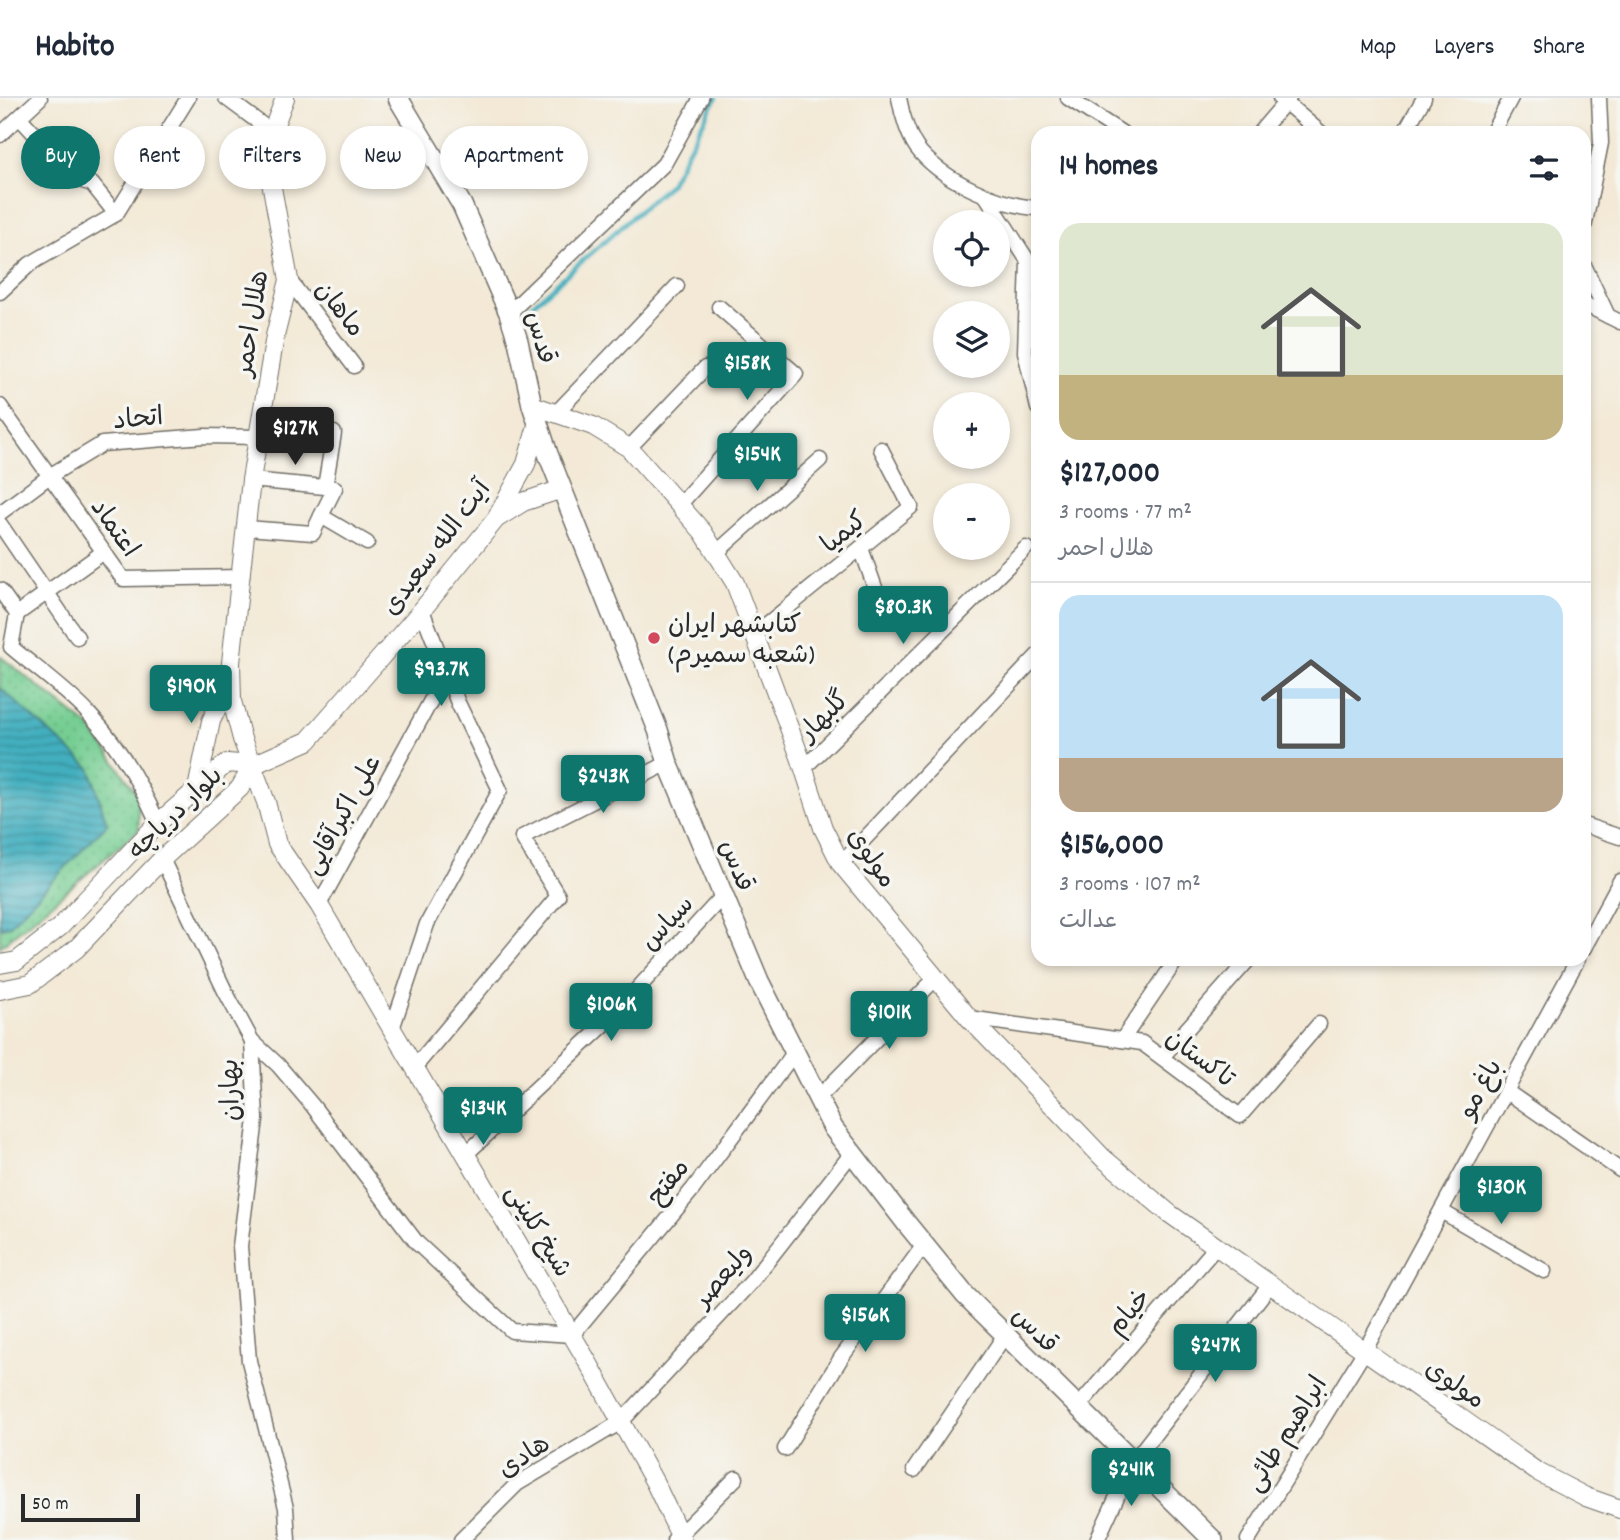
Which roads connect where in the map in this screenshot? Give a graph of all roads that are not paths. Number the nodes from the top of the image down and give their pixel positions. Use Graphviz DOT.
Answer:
graph roads {
  1 [pos="40,98"];
  2 [pos="188,98"];
  3 [pos="226,98"];
  4 [pos="285,98"];
  5 [pos="398,98"];
  6 [pos="701,98"];
  7 [pos="899,98"];
  8 [pos="1068,98"];
  9 [pos="1424,98"];
  10 [pos="1511,98"];
  11 [pos="1599,98"];
  12 [pos="1285,99"];
  13 [pos="20,118"];
  14 [pos="264,126"];
  15 [pos="274,126"];
  16 [pos="1111,126"];
  17 [pos="1264,126"];
  18 [pos="1314,126"];
  19 [pos="1408,126"];
  20 [pos="1496,126"];
  21 [pos="0,135"];
  22 [pos="272,189"];
  23 [pos="1591,193"];
  24 [pos="986,196"];
  25 [pos="1031,206"];
  26 [pos="116,214"];
  27 [pos="1031,262"];
  28 [pos="1591,278"];
  29 [pos="289,281"];
  30 [pos="677,286"];
  31 [pos="1031,287"];
  32 [pos="0,292"];
  33 [pos="719,307"];
  34 [pos="1591,308"];
  35 [pos="509,313"];
  36 [pos="1614,319"];
  37 [pos="354,366"];
  38 [pos="705,368"];
  39 [pos="1031,378"];
  40 [pos="0,406"];
  41 [pos="535,413"];
  42 [pos="556,414"];
  43 [pos="334,433"];
  44 [pos="259,437"];
  45 [pos="629,448"];
  46 [pos="881,449"];
  47 [pos="820,460"];
  48 [pos="51,475"];
  49 [pos="251,480"];
  50 [pos="325,487"];
  51 [pos="562,489"];
  52 [pos="680,504"];
  53 [pos="0,513"];
  54 [pos="321,516"];
  55 [pos="496,519"];
  56 [pos="0,524"];
  57 [pos="246,528"];
  58 [pos="367,543"];
  59 [pos="861,548"];
  60 [pos="1026,548"];
  61 [pos="103,553"];
  62 [pos="716,553"];
  63 [pos="242,577"];
  64 [pos="0,590"];
  65 [pos="47,593"];
  66 [pos="879,599"];
  67 [pos="422,610"];
  68 [pos="17,614"];
  69 [pos="755,634"];
  70 [pos="77,637"];
  71 [pos="1031,662"];
  72 [pos="446,673"];
  73 [pos="232,676"];
  74 [pos="668,763"];
  75 [pos="253,765"];
  76 [pos="804,768"];
  77 [pos="197,789"];
  78 [pos="159,823"];
  79 [pos="1591,827"];
  80 [pos="1620,837"];
  81 [pos="162,859"];
  82 [pos="841,864"];
  83 [pos="1620,881"];
  84 [pos="722,897"];
  85 [pos="319,905"];
  86 [pos="1591,935"];
  87 [pos="0,964"];
  88 [pos="1173,966"];
  89 [pos="1243,966"];
  90 [pos="1574,966"];
  91 [pos="935,979"];
  92 [pos="0,990"];
  93 [pos="969,1018"];
  94 [pos="1319,1024"];
  95 [pos="391,1028"];
  96 [pos="1122,1040"];
  97 [pos="252,1041"];
  98 [pos="794,1054"];
  99 [pos="1162,1057"];
  100 [pos="414,1068"];
  101 [pos="1506,1091"];
  102 [pos="818,1098"];
  103 [pos="852,1153"];
  104 [pos="465,1155"];
  105 [pos="1620,1170"];
  106 [pos="1441,1211"];
  107 [pos="924,1245"];
  108 [pos="1216,1247"];
  109 [pos="1544,1271"];
  110 [pos="1270,1285"];
  111 [pos="572,1335"];
  112 [pos="1005,1335"];
  113 [pos="1364,1352"];
  114 [pos="1077,1408"];
  115 [pos="621,1422"];
  116 [pos="785,1449"];
  117 [pos="1133,1462"];
  118 [pos="914,1470"];
  119 [pos="736,1478"];
  120 [pos="1620,1508"];
  121 [pos="679,1538"];
  122 [pos="288,1540"];
  123 [pos="461,1540"];
  124 [pos="1097,1540"];
  125 [pos="1213,1540"];
  126 [pos="1248,1540"];
  1 -- 13 [label="street"];
  2 -- 26 [label="street"];
  3 -- 14 [label="street"];
  4 -- 15 [label="street, هلال احمر"];
  5 -- 35 [label="main road, قدس"];
  6 -- 35 [label="street"];
  7 -- 24 [label="street"];
  8 -- 16 [label="street"];
  9 -- 19 [label="street"];
  10 -- 20 [label="street"];
  11 -- 23 [label="street"];
  12 -- 17 [label="street"];
  12 -- 18 [label="street"];
  13 -- 21 [label="street"];
  13 -- 26 [label="street"];
  22 -- 29 [label="street, هلال احمر"];
  24 -- 25 [label="street"];
  24 -- 27 [label="street"];
  26 -- 32 [label="street"];
  28 -- 36 [label="street"];
  29 -- 37 [label="street, ماهان"];
  29 -- 44 [label="street, هلال احمر"];
  30 -- 42 [label="street"];
  31 -- 39 [label="street"];
  33 -- 52 [label="street"];
  34 -- 36 [label="street"];
  35 -- 41 [label="main road, قدس"];
  38 -- 45 [label="street"];
  40 -- 48 [label="street, اعتماد"];
  41 -- 42 [label="street, مولوی"];
  41 -- 51 [label="main road, قدس"];
  41 -- 55 [label="street, آیت الله سعیدی"];
  42 -- 45 [label="street, مولوی"];
  43 -- 50 [label="street"];
  44 -- 48 [label="street, اتحاد"];
  44 -- 49 [label="street, هلال احمر"];
  45 -- 52 [label="street, مولوی"];
  46 -- 59 [label="street, کیمیا"];
  47 -- 62 [label="street"];
  48 -- 53 [label="street, اتحاد"];
  48 -- 61 [label="street, اعتماد"];
  49 -- 50 [label="street"];
  49 -- 57 [label="street, هلال احمر"];
  50 -- 54 [label="street"];
  51 -- 55 [label="street"];
  51 -- 74 [label="main road, قدس"];
  52 -- 62 [label="street, مولوی"];
  54 -- 57 [label="street"];
  54 -- 58 [label="street"];
  55 -- 67 [label="street, آیت الله سعیدی"];
  56 -- 65 [label="street"];
  57 -- 63 [label="street, هلال احمر"];
  59 -- 66 [label="street"];
  59 -- 69 [label="street, کیمیا"];
  60 -- 76 [label="street, گلبهار"];
  61 -- 63 [label="street, اعتماد"];
  61 -- 65 [label="street"];
  62 -- 69 [label="street, مولوی"];
  63 -- 73 [label="street, هلال احمر"];
  64 -- 68 [label="street"];
  65 -- 68 [label="street"];
  65 -- 70 [label="street"];
  67 -- 72 [label="street"];
  67 -- 75 [label="street, آیت الله سعیدی"];
  68 -- 78 [label="street"];
  69 -- 76 [label="street, مولوی"];
  71 -- 82 [label="street"];
  72 -- 85 [label="street, علی اکبرآقایی"];
  72 -- 95 [label="street"];
  73 -- 75 [label="street, هلال احمر"];
  73 -- 77 [label="street"];
  74 -- 84 [label="main road, قدس"];
  74 -- 100 [label="street"];
  75 -- 77 [label="street, بلوار دریاچه"];
  75 -- 81 [label="street, بلوار دریاچه"];
  75 -- 85 [label="street, شیخ کلینی"];
  76 -- 82 [label="street, مولوی"];
  77 -- 78 [label="street, بلوار دریاچه"];
  78 -- 87 [label="street, بلوار دریاچه"];
  79 -- 80 [label="street"];
  81 -- 92 [label="street, بلوار دریاچه"];
  81 -- 97 [label="street"];
  82 -- 91 [label="street, مولوی"];
  83 -- 86 [label="street"];
  84 -- 98 [label="main road, قدس"];
  84 -- 104 [label="street, سپاس"];
  85 -- 95 [label="street, شیخ کلینی"];
  88 -- 96 [label="street"];
  89 -- 99 [label="street"];
  90 -- 101 [label="street, باغ مو"];
  91 -- 93 [label="street, مولوی"];
  91 -- 102 [label="street"];
  93 -- 96 [label="street, تاکستان"];
  93 -- 108 [label="street, مولوی"];
  94 -- 99 [label="street, تاکستان"];
  95 -- 100 [label="street, شیخ کلینی"];
  96 -- 99 [label="street, تاکستان"];
  97 -- 111 [label="street, بهاران"];
  97 -- 122 [label="street, بهاران"];
  98 -- 102 [label="main road, قدس"];
  98 -- 111 [label="street, مفتح"];
  100 -- 104 [label="street, شیخ کلینی"];
  101 -- 105 [label="street"];
  101 -- 106 [label="street, باغ مو"];
  102 -- 103 [label="main road, قدس"];
  103 -- 107 [label="main road, قدس"];
  103 -- 115 [label="street, ولیعصر"];
  104 -- 111 [label="street, شیخ کلینی"];
  106 -- 109 [label="street"];
  106 -- 113 [label="street, باغ مو"];
  107 -- 112 [label="main road, قدس"];
  107 -- 116 [label="street"];
  108 -- 110 [label="street, مولوی"];
  108 -- 114 [label="street, خیام"];
  110 -- 113 [label="street, مولوی"];
  110 -- 117 [label="street"];
  111 -- 115 [label="street, شیخ کلینی"];
  112 -- 114 [label="main road, قدس"];
  112 -- 118 [label="street"];
  113 -- 120 [label="street, مولوی"];
  113 -- 126 [label="street, ابراهیم طائی"];
  114 -- 117 [label="main road, قدس"];
  115 -- 121 [label="street, شیخ کلینی"];
  115 -- 123 [label="street, هادی"];
  117 -- 124 [label="street"];
  117 -- 125 [label="main road, قدس"];
  119 -- 121 [label="street"];
}
